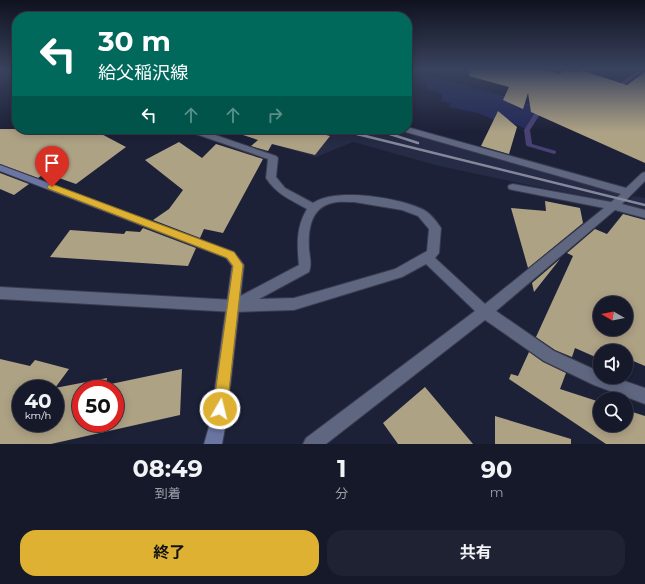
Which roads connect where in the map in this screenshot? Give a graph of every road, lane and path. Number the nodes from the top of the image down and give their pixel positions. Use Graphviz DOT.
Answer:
graph roads {
  1 [pos="412,131"];
  2 [pos="204,134"];
  3 [pos="0,168"];
  4 [pos="645,175"];
  5 [pos="512,187"];
  6 [pos="627,192"];
  7 [pos="614,206"];
  8 [pos="314,208"];
  9 [pos="645,214"];
  10 [pos="427,257"];
  11 [pos="0,293"];
  12 [pos="234,306"];
  13 [pos="485,312"];
  14 [pos="645,396"];
  15 [pos="213,444"];
  16 [pos="312,444"];
  1 -- 6 [label="street"];
  2 -- 8 [label="street"];
  3 -- 12 [label="main road"];
  4 -- 6 [label="street"];
  5 -- 7 [label="street"];
  6 -- 7 [label="street"];
  7 -- 9 [label="street"];
  7 -- 13 [label="street"];
  8 -- 10 [label="street"];
  8 -- 12 [label="street"];
  10 -- 12 [label="street"];
  10 -- 13 [label="street"];
  11 -- 12 [label="street"];
  12 -- 15 [label="main road"];
  13 -- 14 [label="street"];
  13 -- 16 [label="street"];
}
